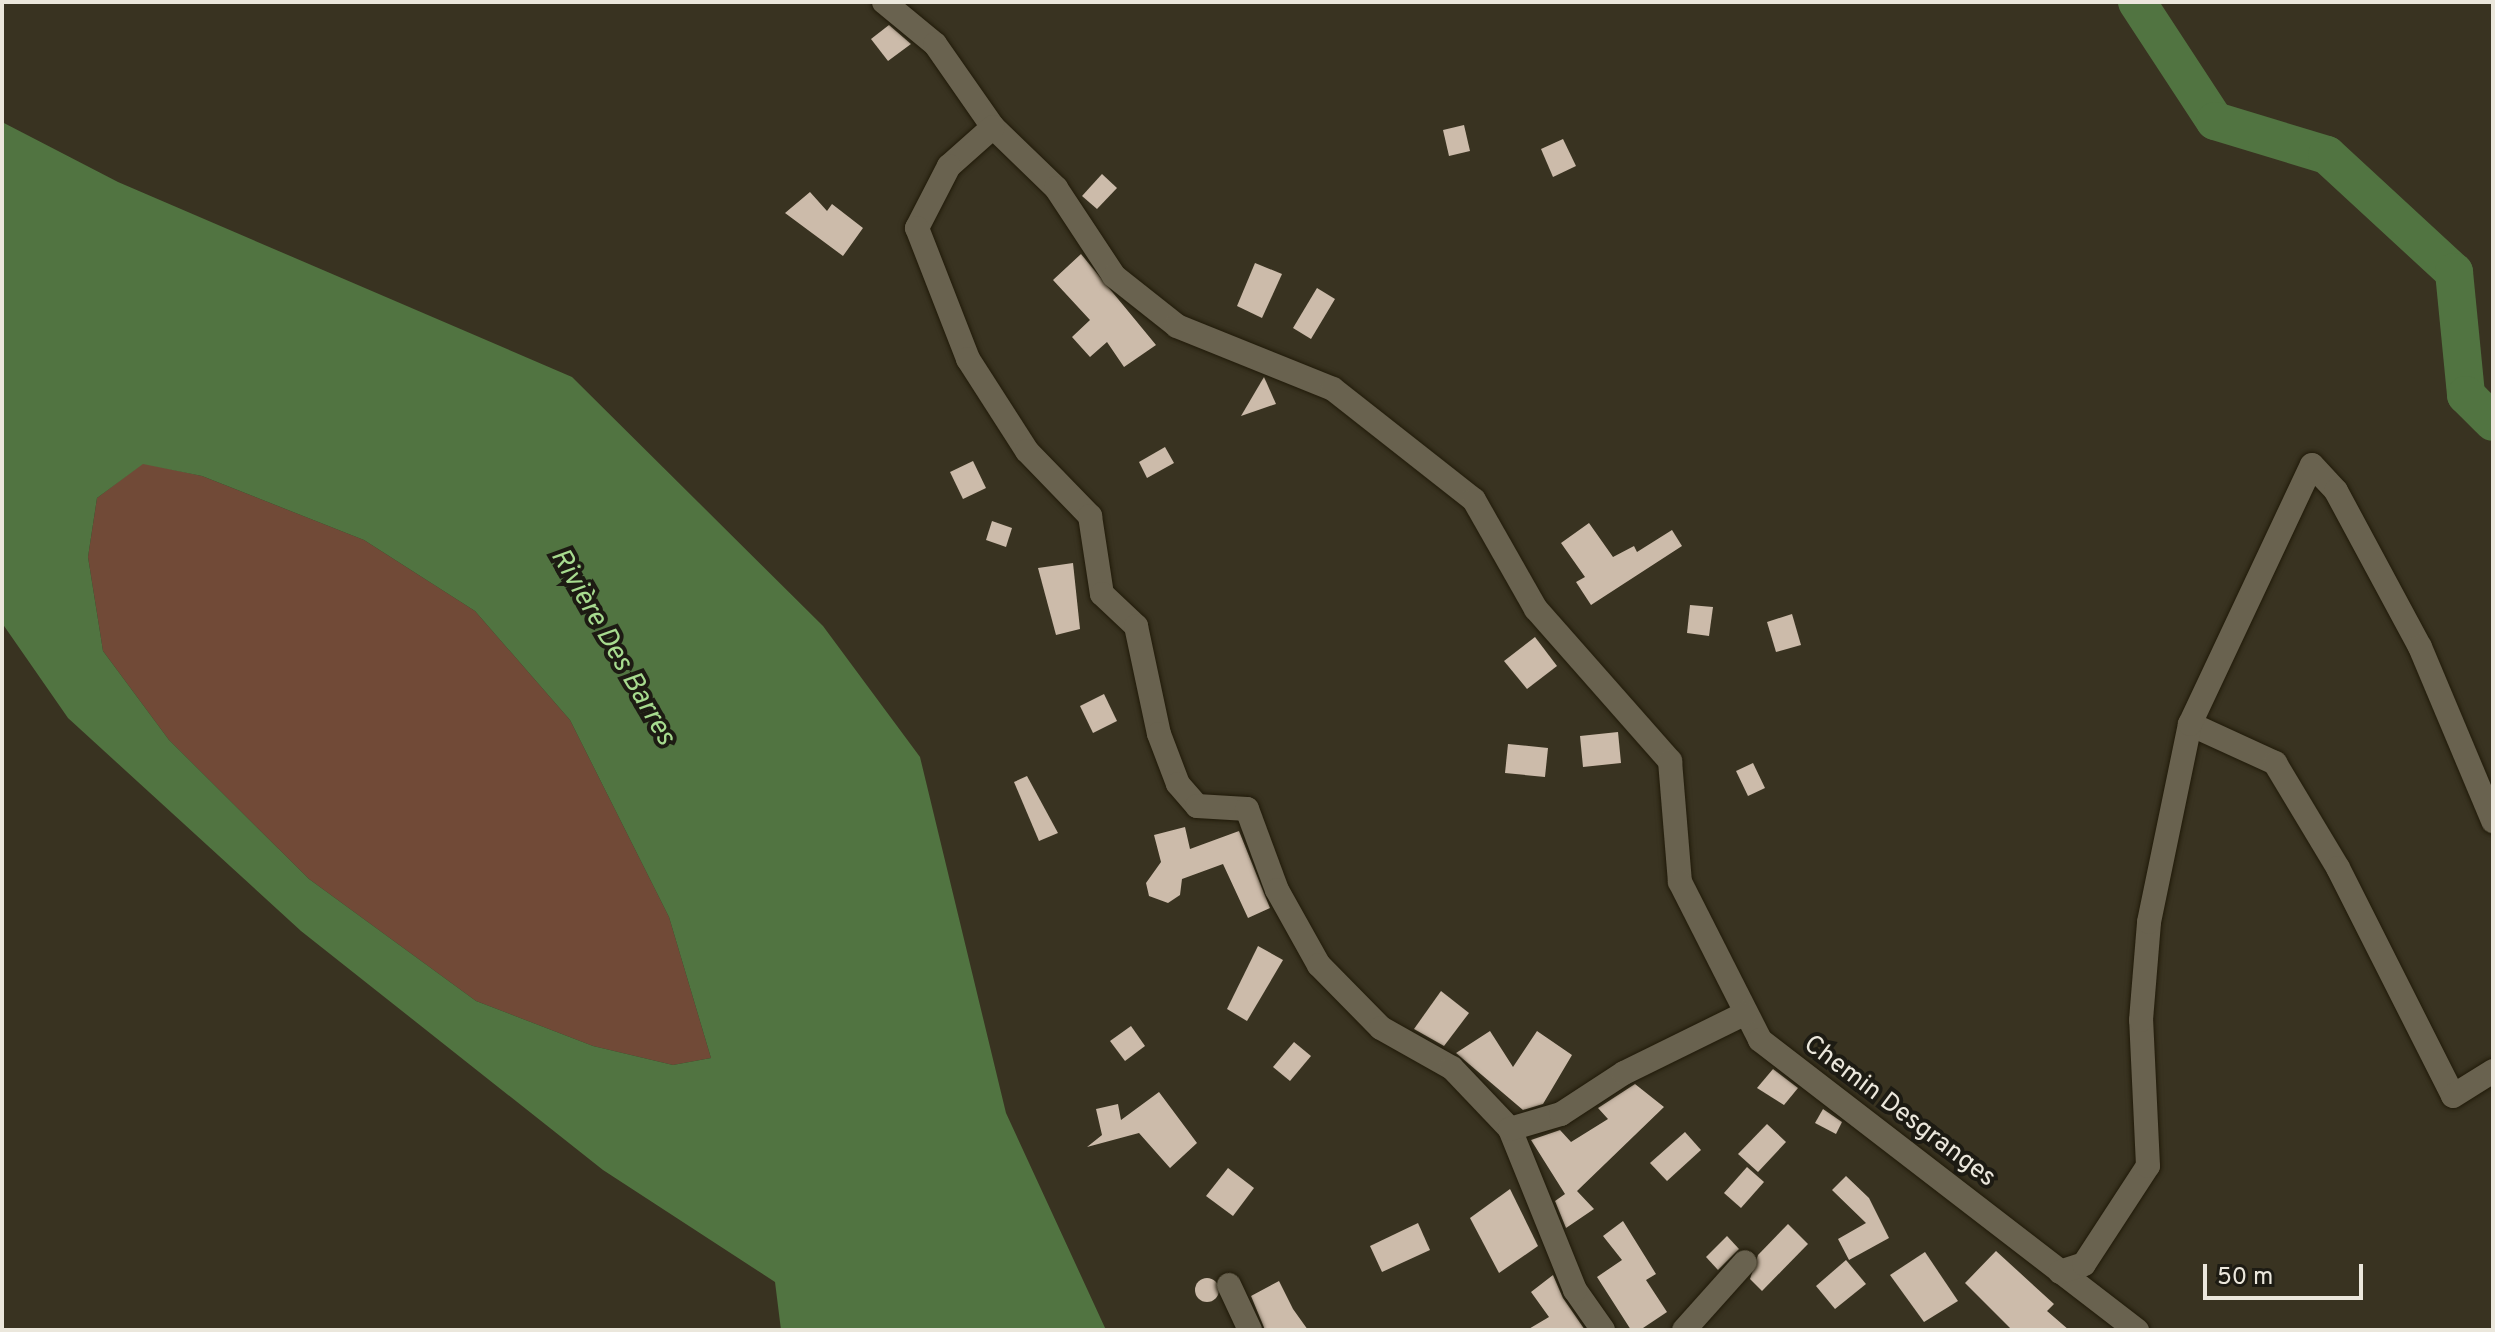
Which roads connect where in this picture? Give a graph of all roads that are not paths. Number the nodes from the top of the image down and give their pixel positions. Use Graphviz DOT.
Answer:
graph roads {
  1 [pos="884,2"];
  2 [pos="993,127"];
  3 [pos="2190,724"];
  4 [pos="2493,821"];
  5 [pos="1744,1014"];
  6 [pos="2493,1071"];
  7 [pos="1510,1129"];
  8 [pos="1745,1262"];
  9 [pos="2060,1272"];
  10 [pos="1229,1285"];
  11 [pos="1250,1330"];
  12 [pos="1603,1330"];
  13 [pos="1684,1330"];
  14 [pos="2137,1330"];
  1 -- 2 [label="street, Chemin Desgranges"];
  2 -- 5 [label="street, Chemin Desgranges"];
  2 -- 7 [label="street"];
  3 -- 4 [label="street"];
  3 -- 6 [label="street"];
  3 -- 9 [label="street"];
  5 -- 7 [label="street"];
  5 -- 9 [label="street, Chemin Desgranges"];
  7 -- 12 [label="street"];
  8 -- 13 [label="street"];
  9 -- 14 [label="street, Chemin Desgranges"];
  10 -- 11 [label="street"];
}
